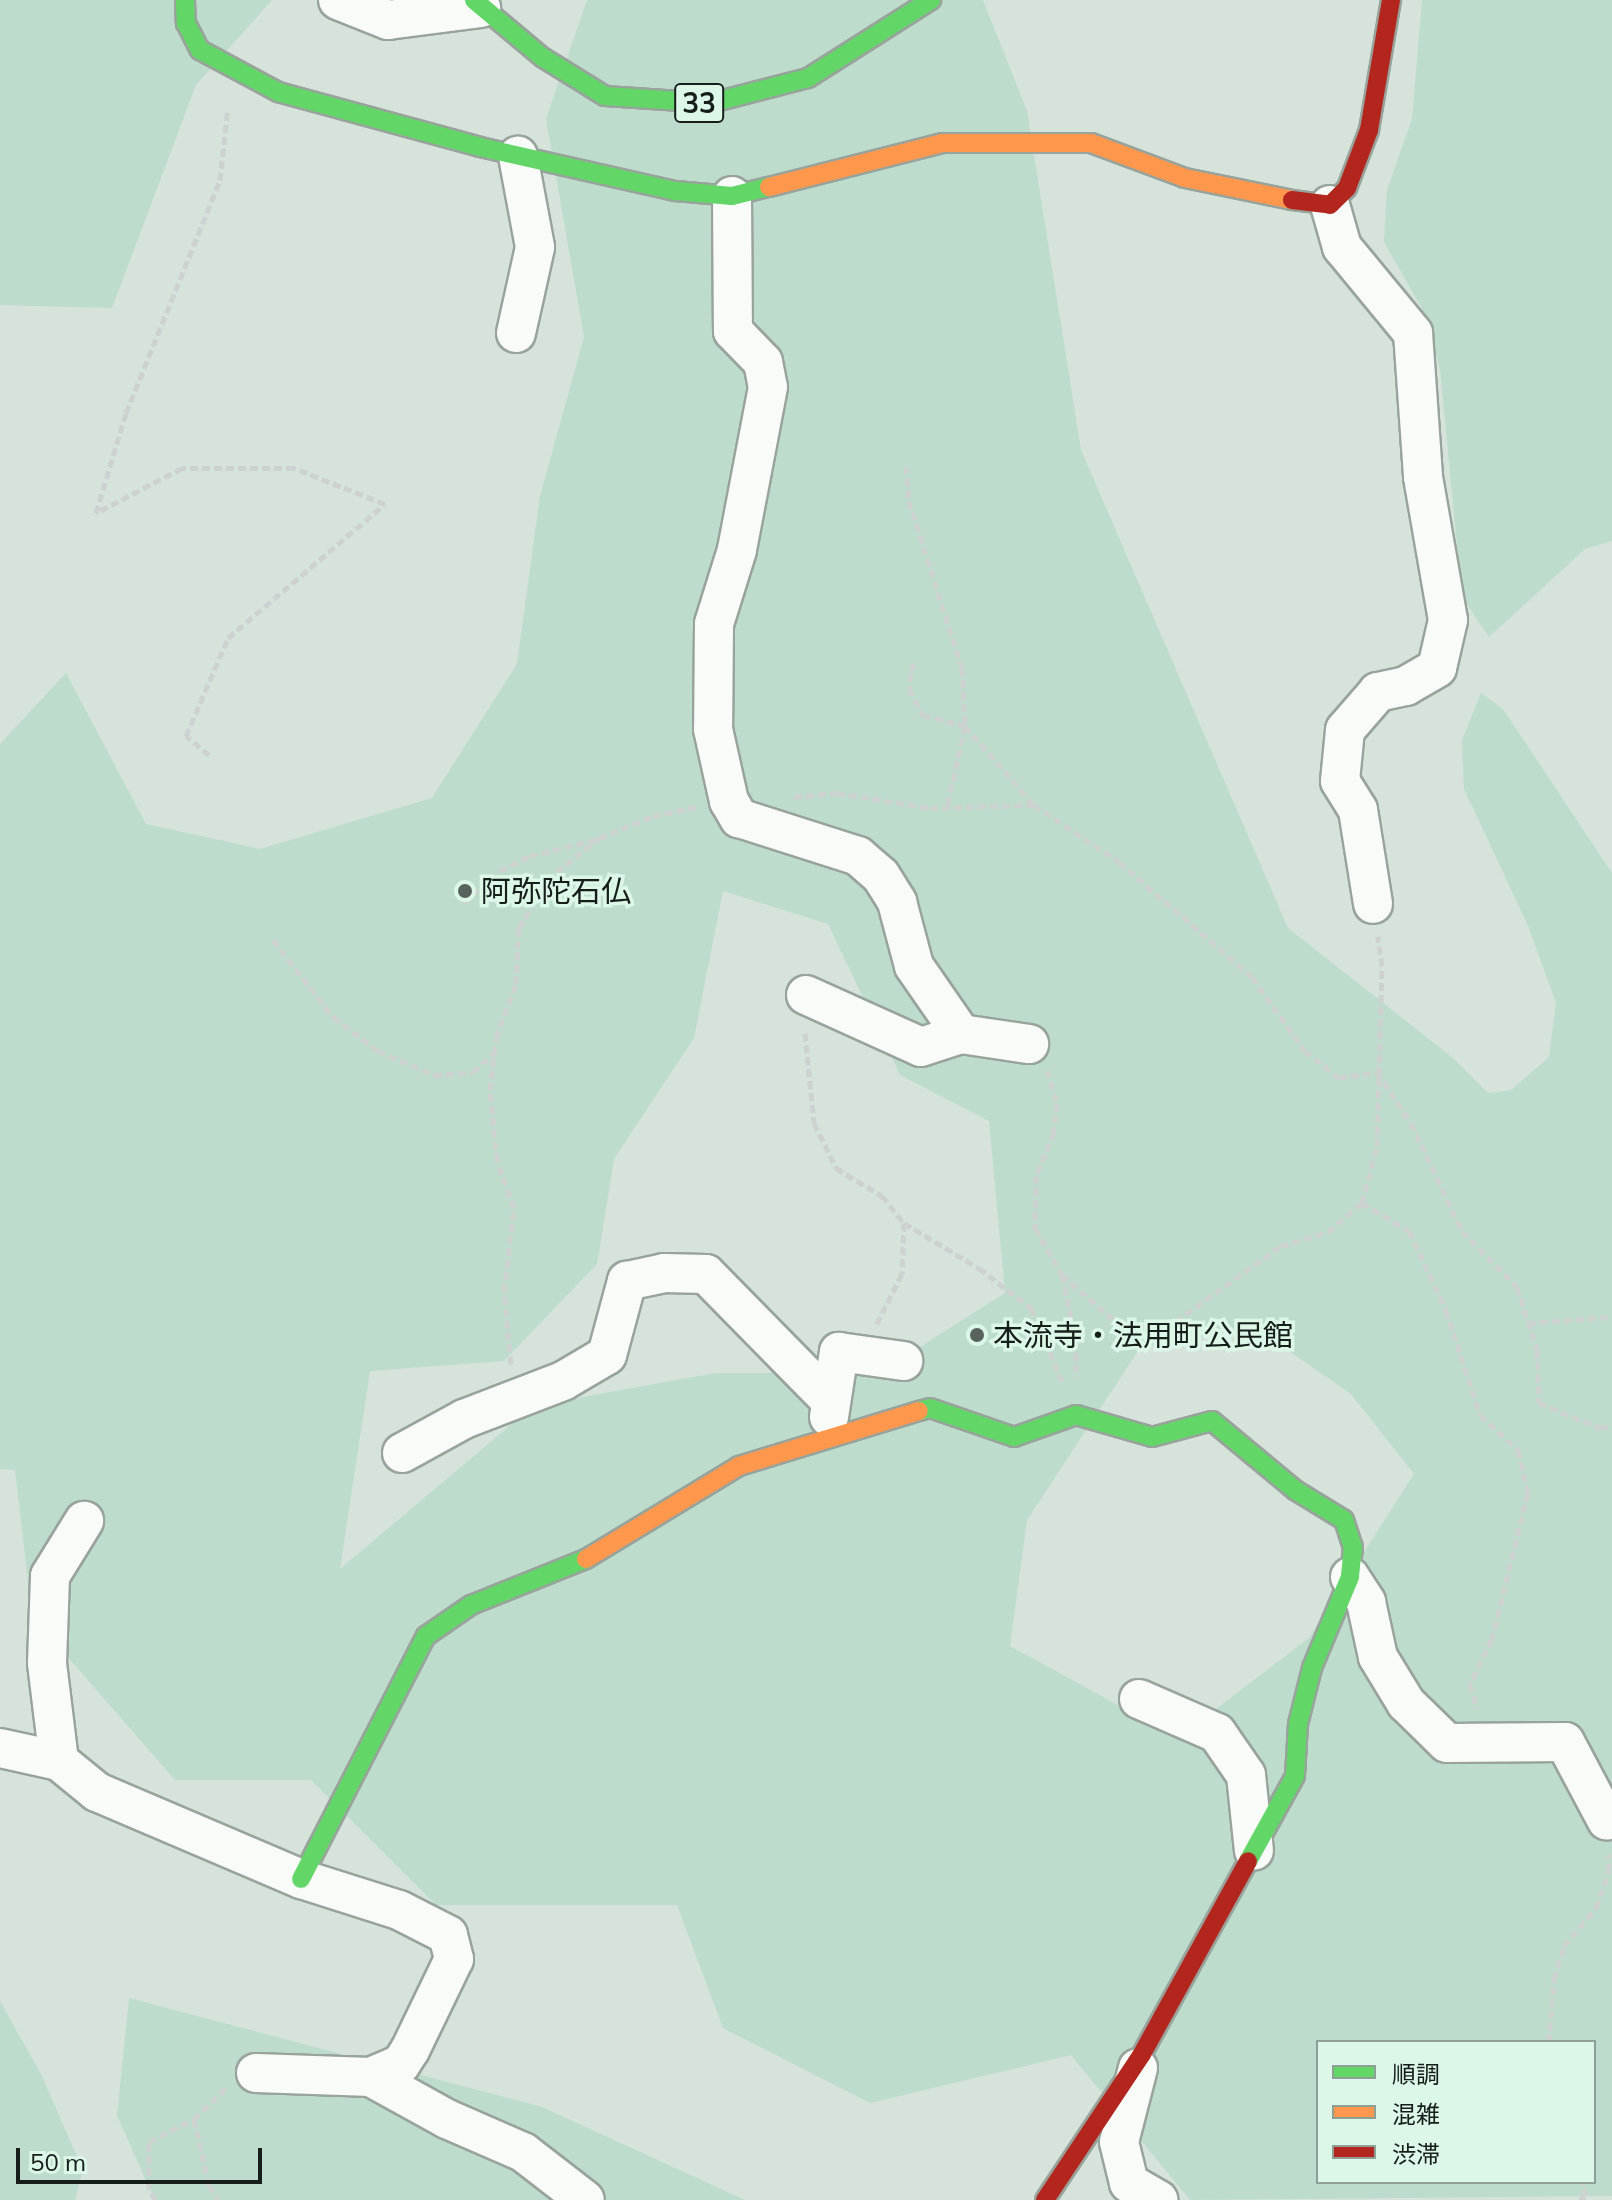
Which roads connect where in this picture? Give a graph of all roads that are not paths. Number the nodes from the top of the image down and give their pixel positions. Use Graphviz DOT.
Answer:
graph roads {
  1 [pos="185,0"];
  2 [pos="338,0"];
  3 [pos="931,0"];
  4 [pos="1391,0"];
  5 [pos="477,4"];
  6 [pos="518,156"];
  7 [pos="732,196"];
  8 [pos="1330,205"];
  9 [pos="516,333"];
  10 [pos="1373,904"];
  11 [pos="806,995"];
  12 [pos="961,1034"];
  13 [pos="1029,1044"];
  14 [pos="903,1361"];
  15 [pos="829,1418"];
  16 [pos="402,1453"];
  17 [pos="84,1521"];
  18 [pos="1350,1577"];
  19 [pos="1139,1699"];
  20 [pos="0,1748"];
  21 [pos="59,1761"];
  22 [pos="1607,1821"];
  23 [pos="1254,1851"];
  24 [pos="301,1879"];
  25 [pos="1142,2054"];
  26 [pos="256,2073"];
  27 [pos="371,2077"];
  28 [pos="585,2200"];
  29 [pos="1045,2200"];
  30 [pos="1159,2200"];
  1 -- 6 [label="street"];
  2 -- 5 [label="street"];
  3 -- 5 [label="street, 33"];
  4 -- 8 [label="street"];
  6 -- 7 [label="street"];
  6 -- 9 [label="street"];
  7 -- 8 [label="street"];
  7 -- 12 [label="street"];
  8 -- 10 [label="street"];
  11 -- 12 [label="street"];
  12 -- 13 [label="street"];
  14 -- 15 [label="street"];
  15 -- 16 [label="street"];
  15 -- 18 [label="street"];
  15 -- 24 [label="street"];
  17 -- 21 [label="street"];
  18 -- 22 [label="street"];
  18 -- 23 [label="street"];
  19 -- 23 [label="street"];
  20 -- 21 [label="street"];
  21 -- 24 [label="street"];
  23 -- 25 [label="street"];
  24 -- 27 [label="street"];
  25 -- 29 [label="street"];
  25 -- 30 [label="street"];
  26 -- 27 [label="street"];
  27 -- 28 [label="street"];
}
